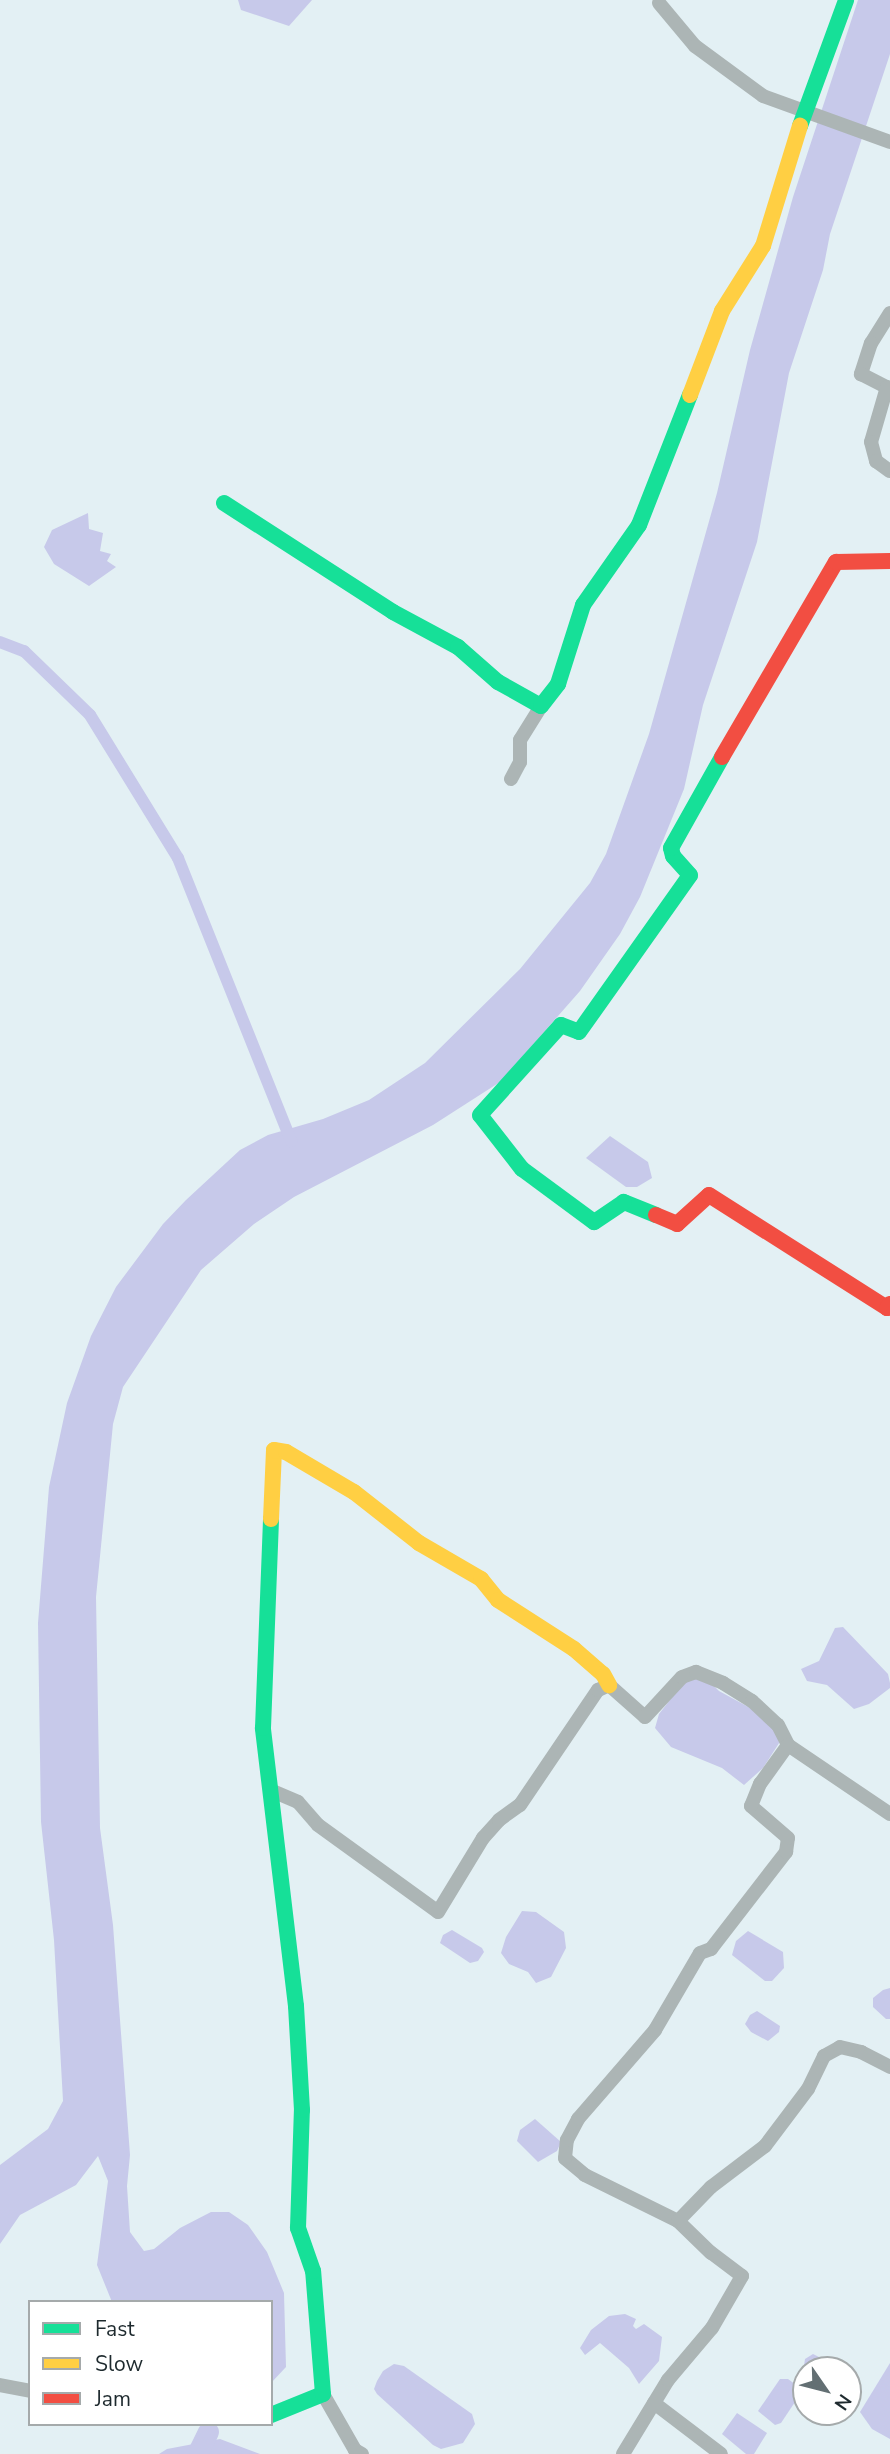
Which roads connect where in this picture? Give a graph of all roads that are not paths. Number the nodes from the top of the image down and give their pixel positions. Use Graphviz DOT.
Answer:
graph roads {
  1 [pos="846,0"];
  2 [pos="659,3"];
  3 [pos="808,110"];
  4 [pos="886,140"];
  5 [pos="890,313"];
  6 [pos="890,471"];
  7 [pos="224,503"];
  8 [pos="890,561"];
  9 [pos="541,706"];
  10 [pos="511,779"];
  11 [pos="890,1304"];
  12 [pos="609,1685"];
  13 [pos="788,1745"];
  14 [pos="270,1790"];
  15 [pos="890,1814"];
  16 [pos="890,2067"];
  17 [pos="678,2221"];
  18 [pos="0,2385"];
  19 [pos="28,2391"];
  20 [pos="323,2394"];
  21 [pos="654,2403"];
  22 [pos="273,2414"];
  23 [pos="362,2454"];
  24 [pos="623,2454"];
  25 [pos="721,2454"];
  1 -- 3 [label="street"];
  2 -- 3 [label="street"];
  3 -- 4 [label="street"];
  3 -- 9 [label="street"];
  5 -- 6 [label="street"];
  7 -- 9 [label="street"];
  8 -- 11 [label="street"];
  9 -- 10 [label="street"];
  12 -- 13 [label="street"];
  12 -- 14 [label="street"];
  12 -- 14 [label="street"];
  13 -- 15 [label="street"];
  13 -- 17 [label="street"];
  14 -- 20 [label="street"];
  16 -- 17 [label="street"];
  17 -- 21 [label="street"];
  18 -- 19 [label="street"];
  20 -- 22 [label="street"];
  20 -- 23 [label="street"];
  21 -- 24 [label="street"];
  21 -- 25 [label="street"];
}
